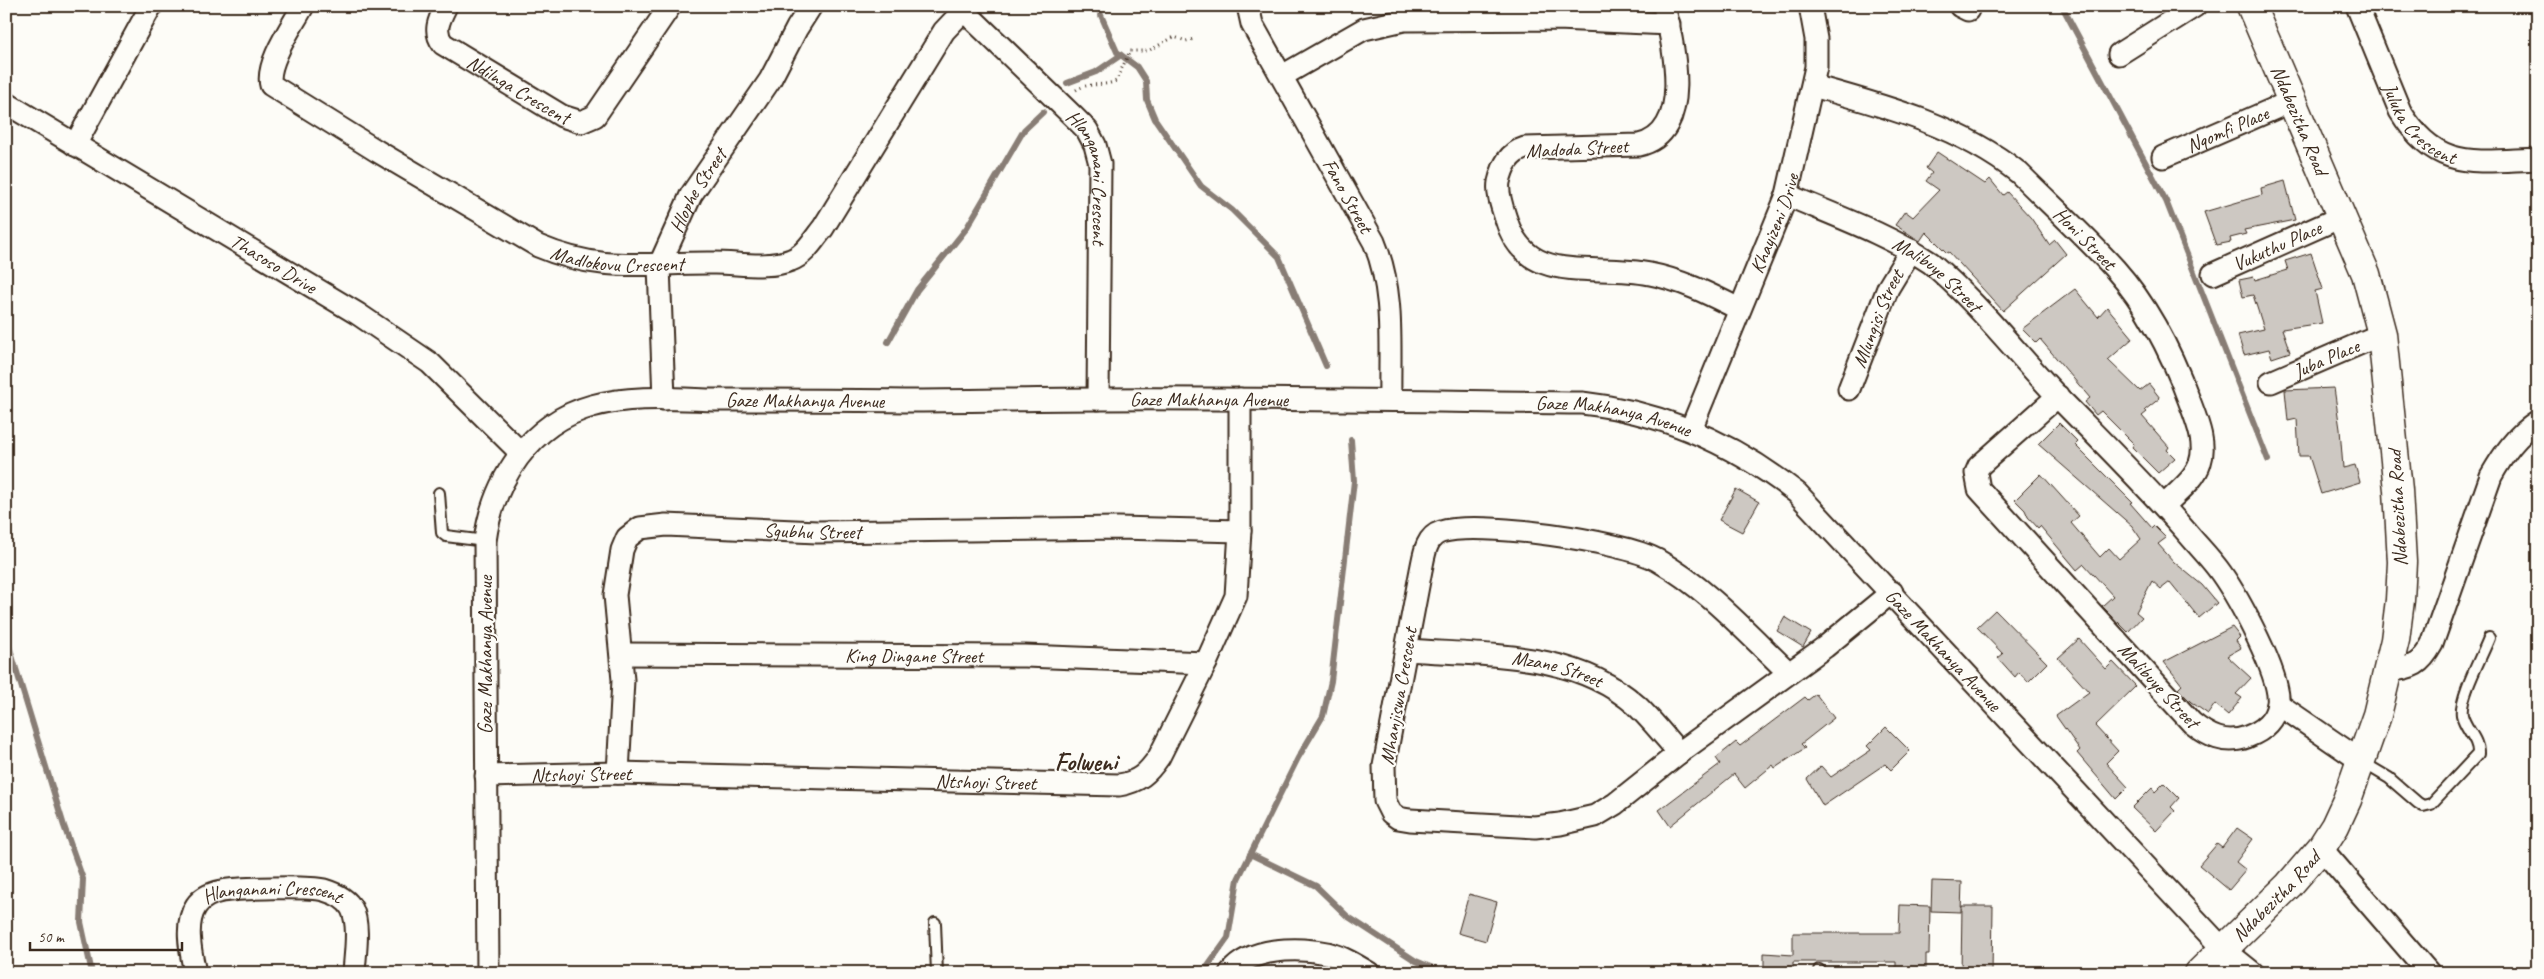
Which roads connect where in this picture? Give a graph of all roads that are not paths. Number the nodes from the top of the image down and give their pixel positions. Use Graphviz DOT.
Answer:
graph roads {
  1 [pos="303,6"];
  2 [pos="446,6"];
  3 [pos="670,6"];
  4 [pos="811,6"];
  5 [pos="1248,6"];
  6 [pos="1810,6"];
  7 [pos="2195,6"];
  8 [pos="2250,6"];
  9 [pos="2357,6"];
  10 [pos="146,8"];
  11 [pos="961,9"];
  12 [pos="1666,15"];
  13 [pos="2118,54"];
  14 [pos="1282,76"];
  15 [pos="1813,86"];
  16 [pos="2292,101"];
  17 [pos="6,103"];
  18 [pos="75,145"];
  19 [pos="2163,157"];
  20 [pos="2538,160"];
  21 [pos="1787,195"];
  22 [pos="2341,217"];
  23 [pos="1911,250"];
  24 [pos="659,266"];
  25 [pos="2213,274"];
  26 [pos="1739,309"];
  27 [pos="2382,334"];
  28 [pos="2271,382"];
  29 [pos="1849,390"];
  30 [pos="2058,396"];
  31 [pos="664,399"];
  32 [pos="1098,399"];
  33 [pos="1240,399"];
  34 [pos="1390,400"];
  35 [pos="2538,420"];
  36 [pos="1691,429"];
  37 [pos="521,453"];
  38 [pos="439,492"];
  39 [pos="2164,506"];
  40 [pos="1240,531"];
  41 [pos="485,540"];
  42 [pos="1892,592"];
  43 [pos="2489,638"];
  44 [pos="1407,650"];
  45 [pos="622,654"];
  46 [pos="1206,663"];
  47 [pos="2389,671"];
  48 [pos="1789,673"];
  49 [pos="2278,704"];
  50 [pos="1679,753"];
  51 [pos="2361,761"];
  52 [pos="618,773"];
  53 [pos="486,776"];
  54 [pos="2321,848"];
  55 [pos="935,923"];
  56 [pos="2223,949"];
  57 [pos="1363,971"];
  58 [pos="195,973"];
  59 [pos="354,973"];
  60 [pos="488,973"];
  61 [pos="937,973"];
  62 [pos="1230,973"];
  63 [pos="2199,973"];
  64 [pos="2253,973"];
  65 [pos="2429,973"];
  1 -- 24 [label="street, Madlokovu Crescent"];
  2 -- 3 [label="street, Ndilnga Crescent"];
  4 -- 24 [label="street, Hlophe Street"];
  5 -- 14 [label="street, Fano Street"];
  6 -- 15 [label="street, Khayizeni Drive"];
  7 -- 13 [label="street"];
  8 -- 16 [label="street, Ndabezitha Road"];
  9 -- 20 [label="street, Juluka Crescent"];
  10 -- 18 [label="street"];
  11 -- 24 [label="street, Madlokovu Crescent"];
  11 -- 32 [label="street, Hlanganani Crescent"];
  12 -- 14 [label="street"];
  12 -- 26 [label="street, Madoda Street"];
  14 -- 34 [label="street, Fano Street"];
  15 -- 21 [label="street, Khayizeni Drive"];
  15 -- 39 [label="street, Honi Street"];
  16 -- 19 [label="street, Nqomfi Place"];
  16 -- 22 [label="street, Ndabezitha Road"];
  17 -- 18 [label="street, Thasoso Drive"];
  18 -- 37 [label="street, Thasoso Drive"];
  21 -- 23 [label="street, Malibuye Street"];
  21 -- 26 [label="street, Khayizeni Drive"];
  22 -- 25 [label="street, Vukuthu Place"];
  22 -- 27 [label="street, Ndabezitha Road"];
  23 -- 29 [label="street, Mlungisi Street"];
  23 -- 30 [label="street, Malibuye Street"];
  24 -- 31 [label="street, Hlophe Street"];
  26 -- 36 [label="street, Khayizeni Drive"];
  27 -- 28 [label="street, Juba Place"];
  27 -- 47 [label="street, Ndabezitha Road"];
  30 -- 39 [label="street, Malibuye Street"];
  30 -- 49 [label="street, Malibuye Street"];
  31 -- 32 [label="street, Gaze Makhanya Avenue"];
  31 -- 37 [label="street, Gaze Makhanya Avenue"];
  32 -- 33 [label="street, Gaze Makhanya Avenue"];
  33 -- 34 [label="street, Gaze Makhanya Avenue"];
  33 -- 40 [label="street, Ntshoyi Street"];
  34 -- 36 [label="street, Gaze Makhanya Avenue"];
  35 -- 47 [label="street"];
  36 -- 42 [label="street, Gaze Makhanya Avenue"];
  37 -- 41 [label="street, Gaze Makhanya Avenue"];
  38 -- 41 [label="lane"];
  39 -- 49 [label="street, Malibuye Street"];
  40 -- 45 [label="street, Sgubhu Street"];
  40 -- 46 [label="street, Ntshoyi Street"];
  41 -- 53 [label="street, Gaze Makhanya Avenue"];
  42 -- 48 [label="street, Mhanjiswa Crescent"];
  42 -- 56 [label="street, Gaze Makhanya Avenue"];
  43 -- 51 [label="lane"];
  44 -- 48 [label="street, Mhanjiswa Crescent"];
  44 -- 50 [label="street, Mzane Street"];
  44 -- 50 [label="street, Mhanjiswa Crescent"];
  45 -- 46 [label="street, King Dingane Street"];
  45 -- 52 [label="street, Sgubhu Street"];
  46 -- 52 [label="street, Ntshoyi Street"];
  47 -- 51 [label="street, Ndabezitha Road"];
  48 -- 50 [label="street, Mhanjiswa Crescent"];
  49 -- 51 [label="street"];
  51 -- 54 [label="street, Ndabezitha Road"];
  52 -- 53 [label="street, Ntshoyi Street"];
  53 -- 60 [label="street, Gaze Makhanya Avenue"];
  54 -- 56 [label="street, Ndabezitha Road"];
  54 -- 65 [label="street"];
  55 -- 61 [label="lane"];
  56 -- 63 [label="street, Ndabezitha Road"];
  56 -- 64 [label="street, Gaze Makhanya Avenue"];
  57 -- 62 [label="street"];
  58 -- 59 [label="street, Hlanganani Crescent"];
}
